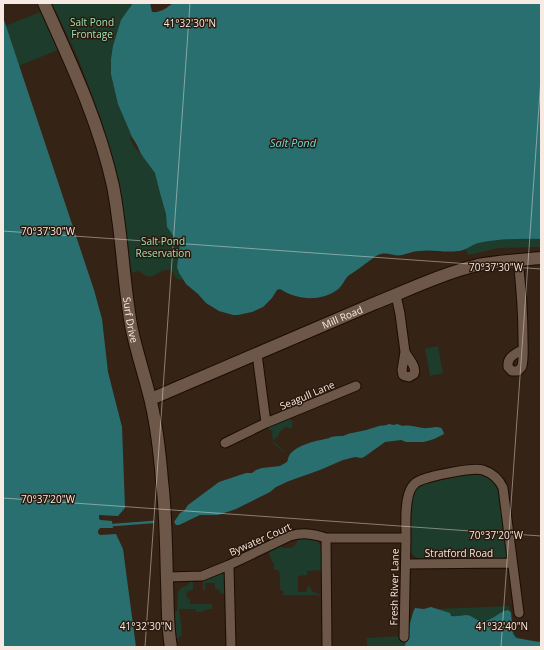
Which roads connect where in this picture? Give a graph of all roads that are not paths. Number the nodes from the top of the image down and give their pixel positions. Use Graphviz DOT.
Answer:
graph roads {
  1 [pos="44,3"];
  2 [pos="541,258"];
  3 [pos="518,260"];
  4 [pos="396,295"];
  5 [pos="523,349"];
  6 [pos="405,352"];
  7 [pos="257,354"];
  8 [pos="356,386"];
  9 [pos="151,399"];
  10 [pos="266,423"];
  11 [pos="225,443"];
  12 [pos="326,538"];
  13 [pos="406,538"];
  14 [pos="512,563"];
  15 [pos="406,564"];
  16 [pos="229,565"];
  17 [pos="167,577"];
  18 [pos="519,613"];
  19 [pos="404,637"];
  20 [pos="171,647"];
  21 [pos="231,647"];
  22 [pos="327,647"];
  1 -- 9 [label="main road, Surf Drive"];
  2 -- 3 [label="main road, Mill Road"];
  3 -- 4 [label="main road, Mill Road"];
  3 -- 5 [label="street"];
  4 -- 6 [label="street"];
  4 -- 7 [label="main road, Mill Road"];
  7 -- 9 [label="main road, Mill Road"];
  7 -- 10 [label="street, Seagull Lane"];
  8 -- 10 [label="street, Seagull Lane"];
  9 -- 17 [label="main road, Surf Drive"];
  10 -- 11 [label="street, Seagull Lane"];
  12 -- 13 [label="street, Fresh River Lane"];
  12 -- 16 [label="street, Bywater Court"];
  12 -- 22 [label="street"];
  13 -- 14 [label="street, Fresh River Lane"];
  13 -- 15 [label="street, Fresh River Lane"];
  14 -- 15 [label="street, Stratford Road"];
  14 -- 18 [label="street, Fresh River Lane"];
  15 -- 19 [label="street, Fresh River Lane"];
  16 -- 17 [label="street, Bywater Court"];
  16 -- 21 [label="street"];
  17 -- 20 [label="main road, Surf Drive"];
}
